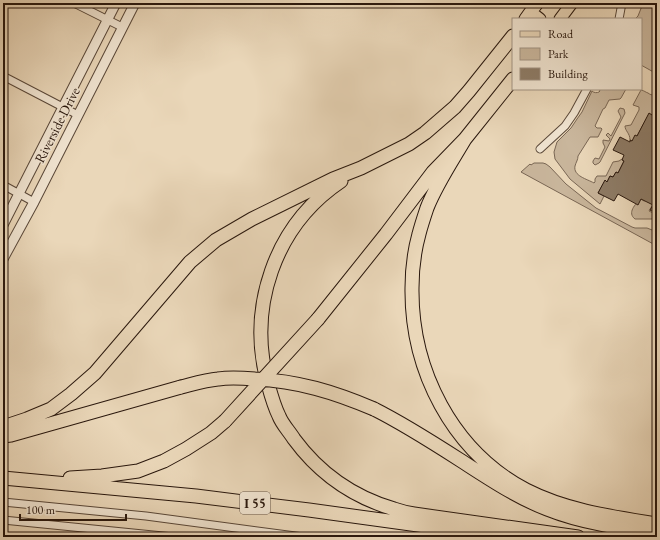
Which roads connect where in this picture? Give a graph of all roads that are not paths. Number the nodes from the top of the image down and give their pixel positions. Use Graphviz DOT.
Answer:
graph roads {
  1 [pos="74,3"];
  2 [pos="116,3"];
  3 [pos="135,3"];
  4 [pos="572,3"];
  5 [pos="622,3"];
  6 [pos="561,18"];
  7 [pos="619,18"];
  8 [pos="107,20"];
  9 [pos="122,27"];
  10 [pos="512,37"];
  11 [pos="3,76"];
  12 [pos="512,80"];
  13 [pos="586,90"];
  14 [pos="63,107"];
  15 [pos="78,115"];
  16 [pos="465,139"];
  17 [pos="540,149"];
  18 [pos="361,168"];
  19 [pos="3,185"];
  20 [pos="19,194"];
  21 [pos="34,202"];
  22 [pos="3,225"];
  23 [pos="3,259"];
  24 [pos="3,427"];
  25 [pos="3,436"];
  26 [pos="3,478"];
  27 [pos="34,481"];
  28 [pos="3,502"];
  29 [pos="3,520"];
  30 [pos="657,524"];
  31 [pos="657,533"];
  32 [pos="173,537"];
  33 [pos="303,537"];
  34 [pos="506,537"];
  35 [pos="578,537"];
  1 -- 8 [label="street"];
  2 -- 8 [label="street, Riverside Drive"];
  3 -- 9 [label="street, Riverside Drive"];
  4 -- 6 [label="main road"];
  5 -- 7 [label="street"];
  8 -- 9 [label="street"];
  8 -- 14 [label="street, Riverside Drive"];
  9 -- 15 [label="street, Riverside Drive"];
  10 -- 18 [label="highway"];
  11 -- 14 [label="street"];
  12 -- 16 [label="highway"];
  13 -- 17 [label="street"];
  14 -- 15 [label="street"];
  14 -- 20 [label="street, Riverside Drive"];
  15 -- 21 [label="street, Riverside Drive"];
  16 -- 27 [label="highway, bridge"];
  16 -- 30 [label="highway"];
  18 -- 24 [label="highway"];
  18 -- 35 [label="highway"];
  19 -- 20 [label="street"];
  20 -- 21 [label="street"];
  20 -- 22 [label="street, Riverside Drive"];
  21 -- 23 [label="street, Riverside Drive"];
  25 -- 31 [label="highway, bridge"];
  26 -- 27 [label="highway, I 55"];
  27 -- 34 [label="highway, I 55"];
  28 -- 33 [label="street"];
  29 -- 32 [label="street"];
}
